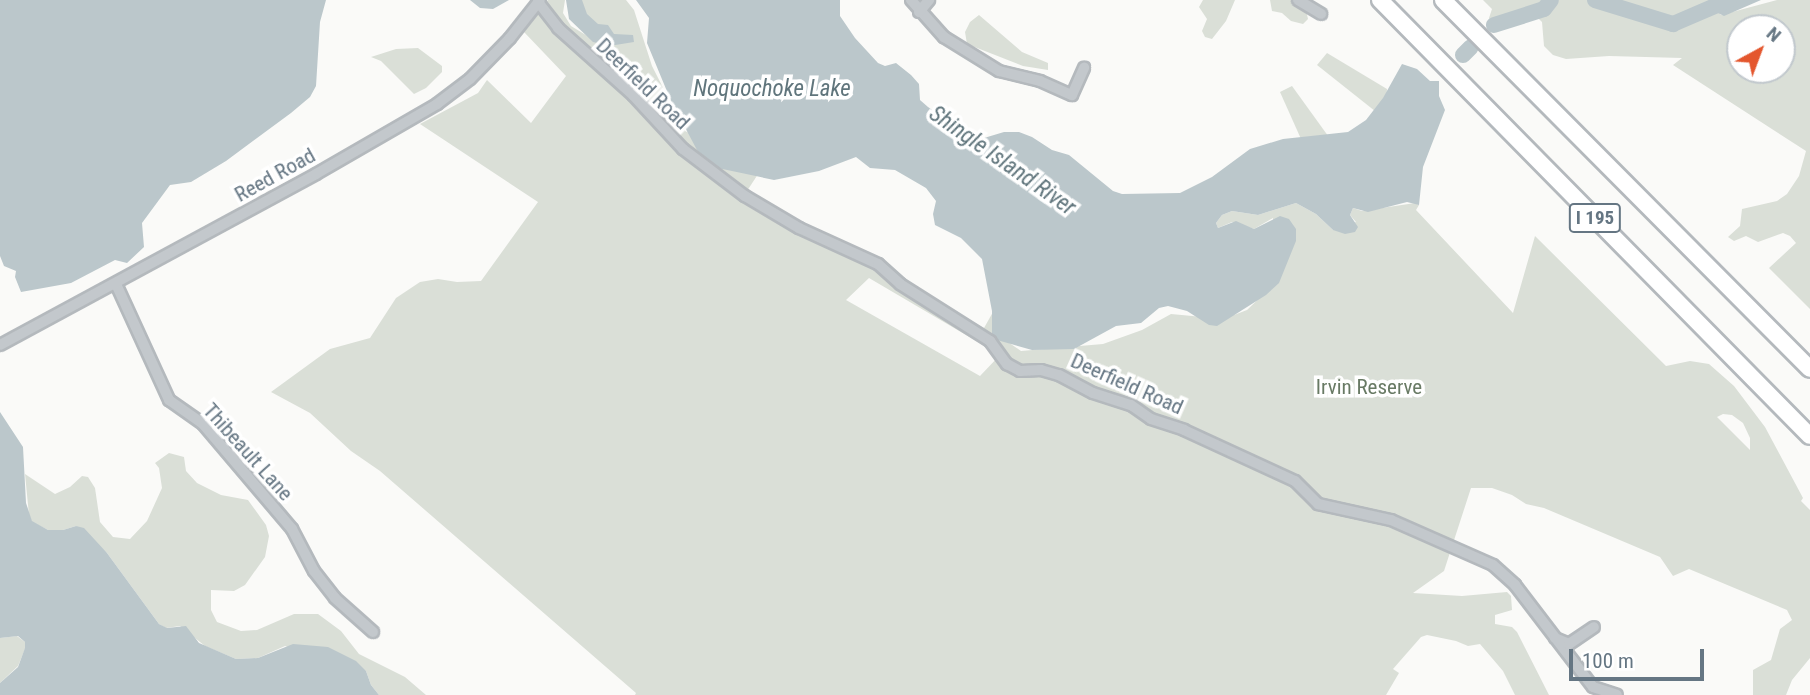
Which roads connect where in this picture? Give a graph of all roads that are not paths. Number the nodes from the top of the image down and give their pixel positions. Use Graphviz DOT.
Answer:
graph roads {
  1 [pos="911,0"];
  2 [pos="929,0"];
  3 [pos="1298,0"];
  4 [pos="1380,0"];
  5 [pos="1443,0"];
  6 [pos="539,1"];
  7 [pos="919,12"];
  8 [pos="1321,14"];
  9 [pos="1084,68"];
  10 [pos="116,284"];
  11 [pos="0,345"];
  12 [pos="1810,369"];
  13 [pos="1810,436"];
  14 [pos="1594,628"];
  15 [pos="373,632"];
  16 [pos="1552,637"];
  17 [pos="1617,695"];
  1 -- 7 [label="street"];
  2 -- 7 [label="street"];
  3 -- 8 [label="street"];
  4 -- 13 [label="highway, I 195"];
  5 -- 12 [label="highway, I 195"];
  6 -- 10 [label="street, Reed Road"];
  6 -- 16 [label="street, Deerfield Road"];
  7 -- 9 [label="street"];
  10 -- 11 [label="street, Reed Road"];
  10 -- 15 [label="street, Thibeault Lane"];
  14 -- 16 [label="street"];
  16 -- 17 [label="street, Deerfield Road"];
}
